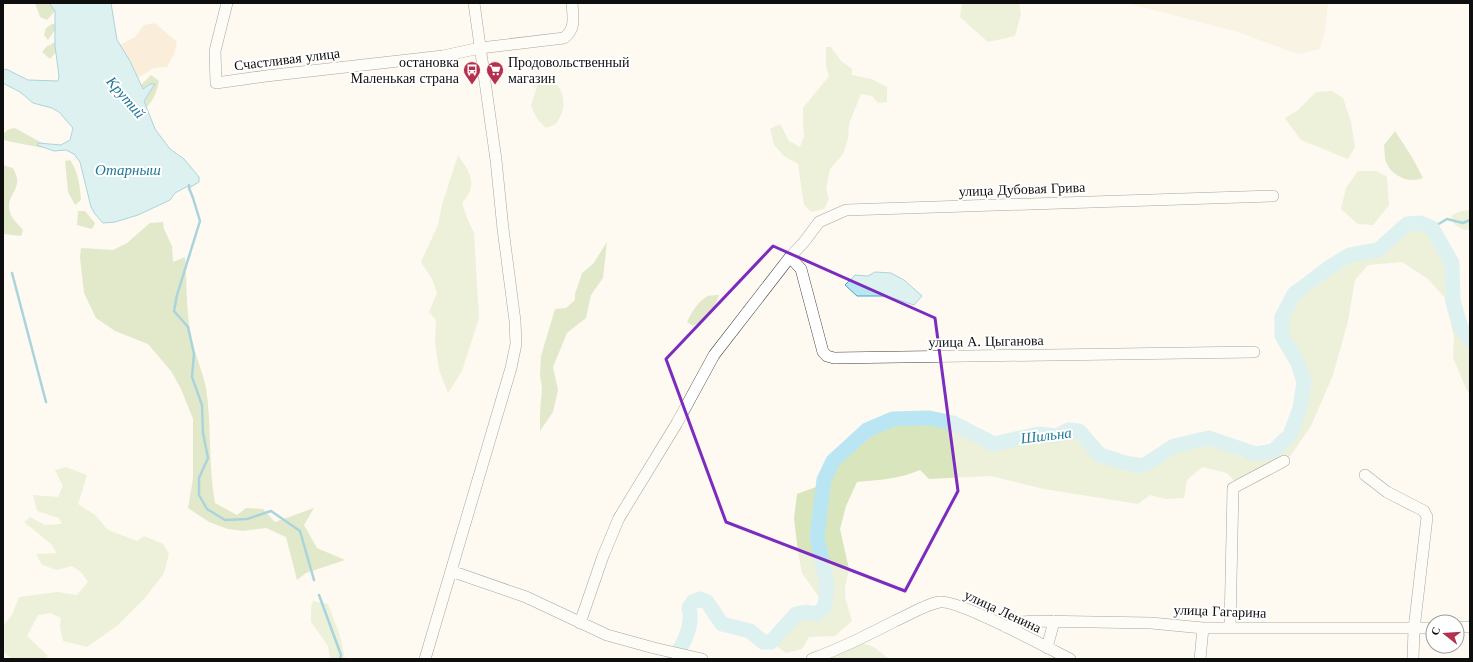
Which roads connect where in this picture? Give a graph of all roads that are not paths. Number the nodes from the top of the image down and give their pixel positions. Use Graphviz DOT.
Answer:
graph roads {
  1 [pos="227,3"];
  2 [pos="474,3"];
  3 [pos="572,3"];
  4 [pos="480,48"];
  5 [pos="1273,196"];
  6 [pos="790,256"];
  7 [pos="1254,352"];
  8 [pos="1284,461"];
  9 [pos="1365,475"];
  10 [pos="451,571"];
  11 [pos="1054,621"];
  12 [pos="580,623"];
  13 [pos="1006,627"];
  14 [pos="1230,627"];
  15 [pos="1202,628"];
  16 [pos="1425,628"];
  17 [pos="1414,629"];
  18 [pos="1047,648"];
  19 [pos="425,659"];
  20 [pos="700,659"];
  21 [pos="812,659"];
  22 [pos="1070,659"];
  23 [pos="1200,659"];
  24 [pos="1412,659"];
  1 -- 4 [label="street, Счастливая улица"];
  2 -- 4 [label="street"];
  3 -- 4 [label="street, Счастливая улица"];
  4 -- 10 [label="street"];
  5 -- 6 [label="street, улица Дубовая Грива"];
  6 -- 7 [label="street, улица А. Цыганова"];
  6 -- 12 [label="street, улица Дубовая Грива"];
  8 -- 14 [label="street"];
  9 -- 17 [label="street"];
  10 -- 12 [label="street"];
  10 -- 19 [label="street"];
  11 -- 13 [label="street, улица Гагарина"];
  11 -- 15 [label="street, улица Гагарина"];
  11 -- 18 [label="street"];
  12 -- 20 [label="street"];
  13 -- 18 [label="street, улица Ленина"];
  13 -- 21 [label="street, улица Ленина"];
  14 -- 15 [label="street, улица Гагарина"];
  14 -- 17 [label="street, улица Гагарина"];
  15 -- 23 [label="street"];
  16 -- 17 [label="street, улица Гагарина"];
  17 -- 24 [label="street"];
  18 -- 22 [label="street, улица Ленина"];
}
